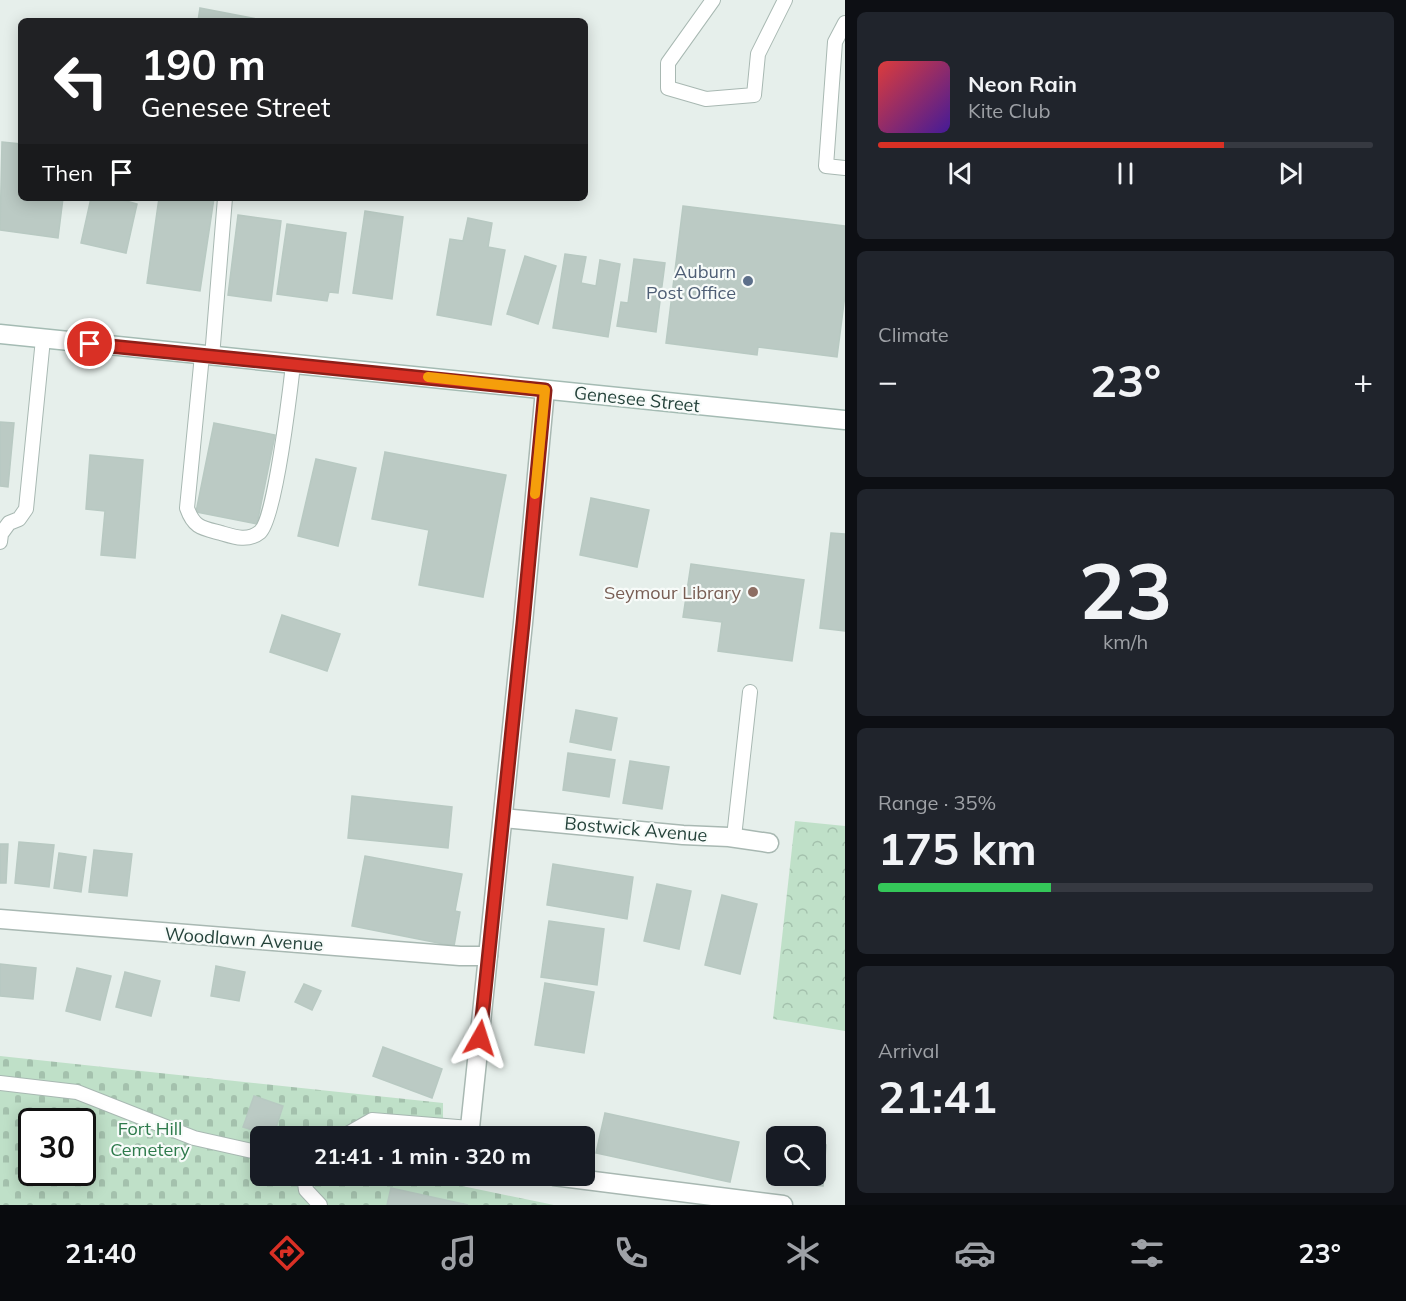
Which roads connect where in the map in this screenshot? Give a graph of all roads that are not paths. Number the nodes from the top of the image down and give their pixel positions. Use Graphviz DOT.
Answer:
graph roads {
  1 [pos="713,0"];
  2 [pos="785,0"];
  3 [pos="845,23"];
  4 [pos="845,168"];
  5 [pos="225,201"];
  6 [pos="0,334"];
  7 [pos="44,339"];
  8 [pos="207,356"];
  9 [pos="293,364"];
  10 [pos="545,390"];
  11 [pos="845,420"];
  12 [pos="0,542"];
  13 [pos="750,692"];
  14 [pos="502,818"];
  15 [pos="734,837"];
  16 [pos="769,843"];
  17 [pos="0,919"];
  18 [pos="488,956"];
  19 [pos="0,1083"];
  20 [pos="361,1126"];
  21 [pos="421,1126"];
  22 [pos="471,1126"];
  23 [pos="250,1151"];
  24 [pos="595,1181"];
  25 [pos="305,1186"];
  26 [pos="320,1205"];
  27 [pos="783,1205"];
  1 -- 2 [label="lane"];
  3 -- 4 [label="lane"];
  5 -- 8 [label="lane"];
  6 -- 7 [label="street, Genesee Street"];
  7 -- 8 [label="street, Genesee Street"];
  7 -- 12 [label="lane"];
  8 -- 9 [label="street, Genesee Street"];
  8 -- 9 [label="lane"];
  9 -- 10 [label="street, Genesee Street"];
  10 -- 11 [label="street, Genesee Street"];
  10 -- 14 [label="street"];
  13 -- 15 [label="lane"];
  14 -- 15 [label="street, Bostwick Avenue"];
  14 -- 18 [label="street"];
  15 -- 16 [label="street, Bostwick Avenue"];
  17 -- 18 [label="street, Woodlawn Avenue"];
  18 -- 22 [label="street"];
  19 -- 23 [label="lane"];
  20 -- 21 [label="lane"];
  24 -- 27 [label="street"];
  25 -- 26 [label="lane"];
}
